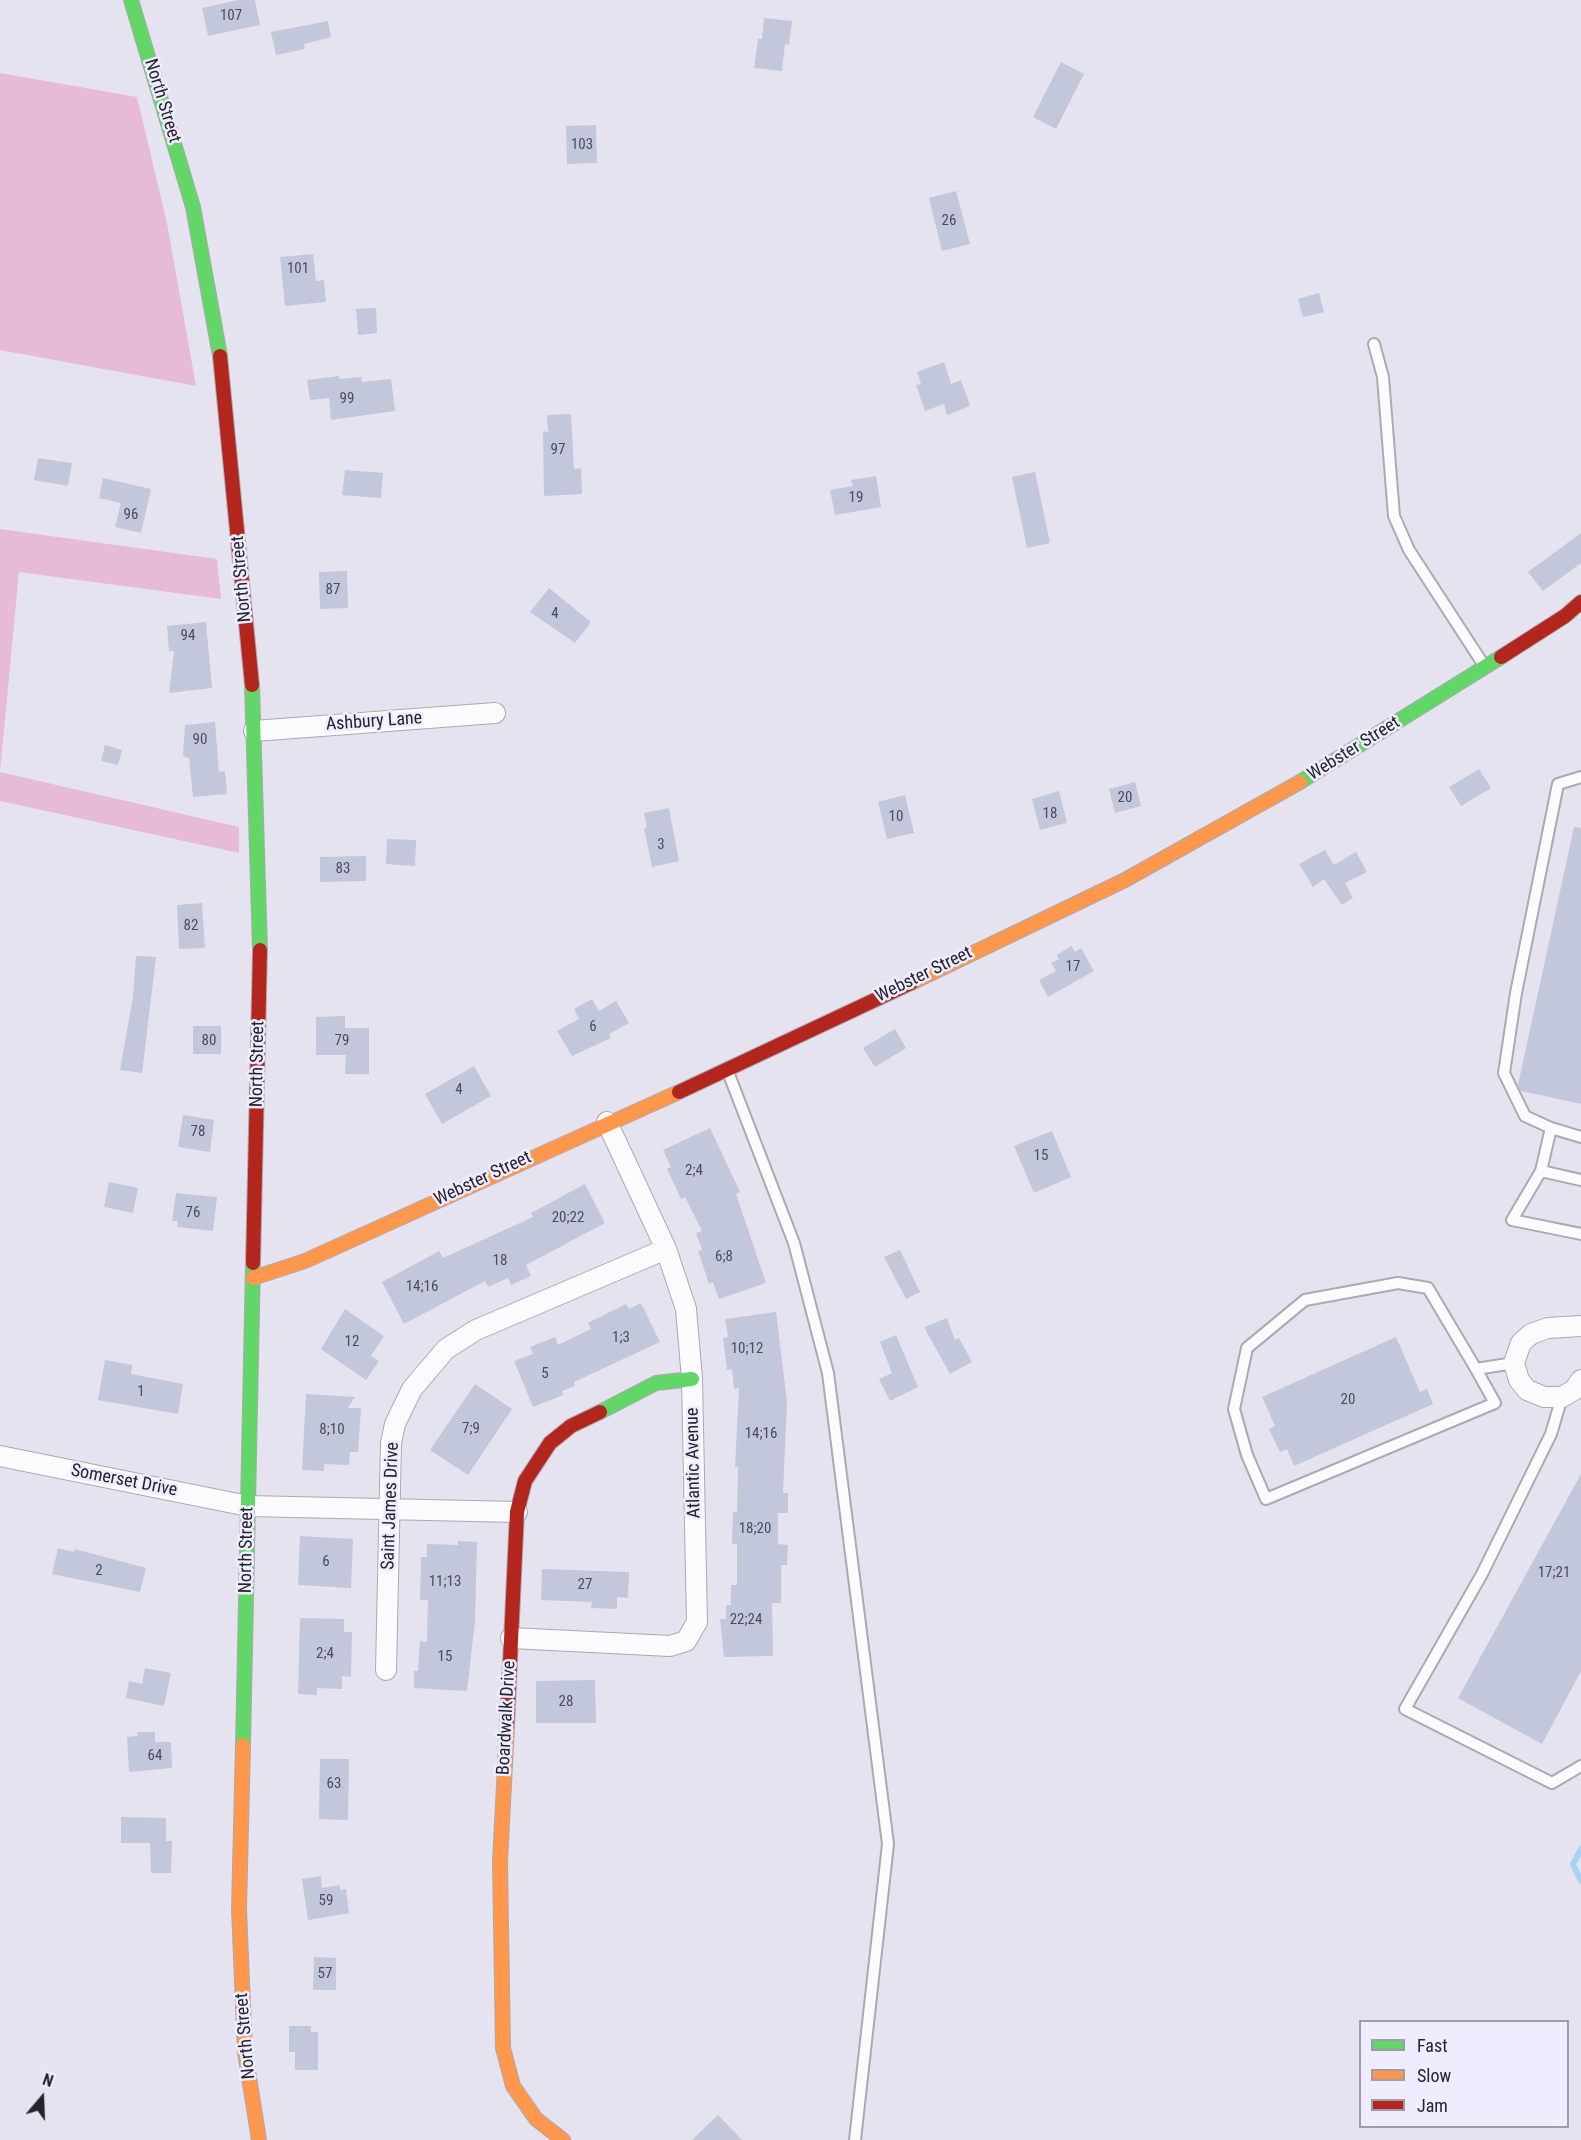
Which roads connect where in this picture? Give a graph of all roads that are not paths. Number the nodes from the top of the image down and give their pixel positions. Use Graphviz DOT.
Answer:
graph roads {
  1 [pos="131,0"];
  2 [pos="1374,344"];
  3 [pos="1581,602"];
  4 [pos="1485,667"];
  5 [pos="495,712"];
  6 [pos="254,731"];
  7 [pos="1581,777"];
  8 [pos="726,1069"];
  9 [pos="606,1122"];
  10 [pos="1551,1128"];
  11 [pos="1581,1137"];
  12 [pos="1541,1171"];
  13 [pos="1581,1180"];
  14 [pos="1581,1234"];
  15 [pos="666,1249"];
  16 [pos="253,1278"];
  17 [pos="1581,1326"];
  18 [pos="1514,1363"];
  19 [pos="1476,1369"];
  20 [pos="692,1379"];
  21 [pos="1581,1380"];
  22 [pos="1562,1397"];
  23 [pos="0,1456"];
  24 [pos="248,1506"];
  25 [pos="390,1509"];
  26 [pos="517,1512"];
  27 [pos="511,1638"];
  28 [pos="386,1670"];
  29 [pos="1581,1766"];
  30 [pos="259,2140"];
  31 [pos="563,2140"];
  32 [pos="855,2140"];
  1 -- 6 [label="street, North Street"];
  2 -- 4 [label="lane"];
  3 -- 4 [label="street, Webster Street"];
  4 -- 8 [label="street, Webster Street"];
  5 -- 6 [label="street, Ashbury Lane"];
  6 -- 16 [label="street, North Street"];
  7 -- 10 [label="lane"];
  8 -- 9 [label="street, Webster Street"];
  8 -- 32 [label="lane"];
  9 -- 15 [label="street, Atlantic Avenue"];
  9 -- 16 [label="street, Webster Street"];
  10 -- 11 [label="lane"];
  10 -- 12 [label="lane"];
  12 -- 13 [label="lane"];
  12 -- 14 [label="lane"];
  15 -- 20 [label="street, Atlantic Avenue"];
  15 -- 25 [label="street, Saint James Drive"];
  16 -- 24 [label="street, North Street"];
  17 -- 18 [label="street"];
  18 -- 19 [label="lane"];
  18 -- 22 [label="street"];
  19 -- 19 [label="lane"];
  20 -- 26 [label="street, Boardwalk Drive"];
  20 -- 27 [label="street, Atlantic Avenue"];
  21 -- 22 [label="street"];
  22 -- 29 [label="lane"];
  23 -- 24 [label="street, Somerset Drive"];
  24 -- 25 [label="street, Somerset Drive"];
  24 -- 30 [label="street, North Street"];
  25 -- 26 [label="street, Somerset Drive"];
  25 -- 28 [label="street, Saint James Drive"];
  26 -- 27 [label="street, Boardwalk Drive"];
  27 -- 31 [label="street, Boardwalk Drive"];
}
